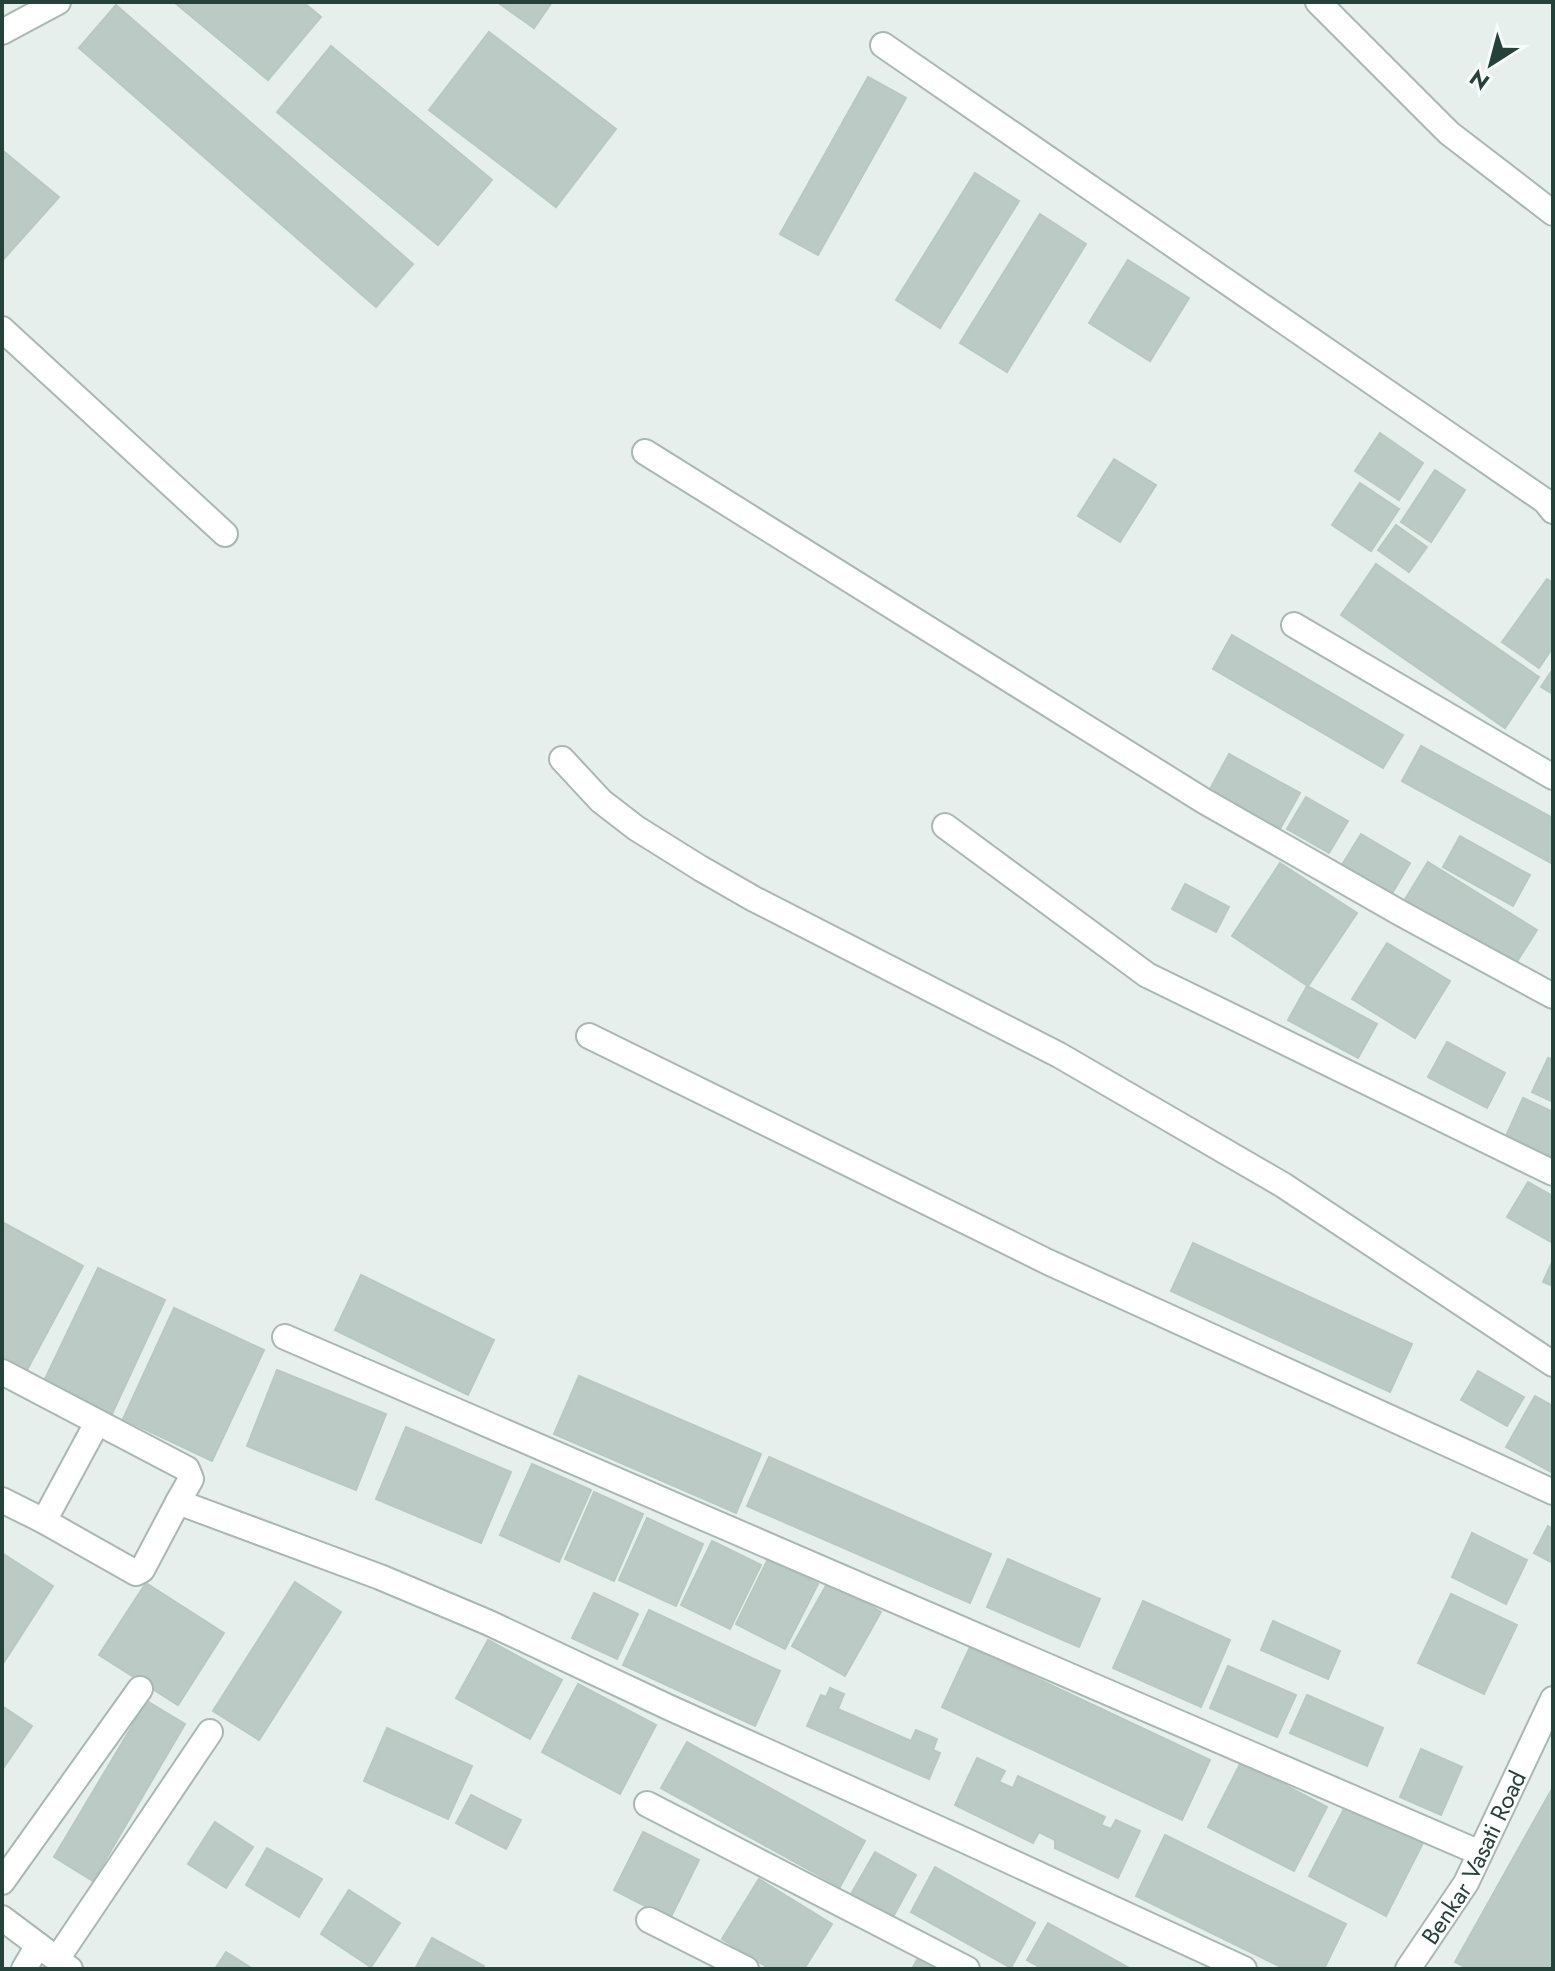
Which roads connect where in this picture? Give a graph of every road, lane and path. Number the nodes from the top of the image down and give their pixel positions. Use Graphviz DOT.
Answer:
graph roads {
  1 [pos="58,2"];
  2 [pos="1318,2"];
  3 [pos="2,32"];
  4 [pos="883,45"];
  5 [pos="1553,213"];
  6 [pos="2,329"];
  7 [pos="645,452"];
  8 [pos="1553,511"];
  9 [pos="225,534"];
  10 [pos="1294,625"];
  11 [pos="562,759"];
  12 [pos="1553,777"];
  13 [pos="945,826"];
  14 [pos="1553,996"];
  15 [pos="589,1036"];
  16 [pos="1553,1173"];
  17 [pos="285,1337"];
  18 [pos="1553,1364"];
  19 [pos="2,1372"];
  20 [pos="97,1423"];
  21 [pos="1553,1492"];
  22 [pos="2,1500"];
  23 [pos="178,1502"];
  24 [pos="44,1521"];
  25 [pos="140,1689"];
  26 [pos="1553,1699"];
  27 [pos="210,1732"];
  28 [pos="1544,1744"];
  29 [pos="647,1804"];
  30 [pos="1480,1853"];
  31 [pos="2,1882"];
  32 [pos="2,1918"];
  33 [pos="649,1920"];
  34 [pos="55,1958"];
  35 [pos="24,1969"];
  36 [pos="746,1969"];
  37 [pos="967,1969"];
  38 [pos="1244,1969"];
  39 [pos="1408,1969"];
  1 -- 3 [label="street"];
  2 -- 5 [label="street"];
  4 -- 8 [label="street"];
  6 -- 9 [label="street"];
  7 -- 14 [label="street"];
  10 -- 12 [label="street"];
  11 -- 18 [label="street"];
  13 -- 16 [label="street"];
  15 -- 21 [label="street"];
  17 -- 30 [label="street"];
  19 -- 20 [label="street"];
  20 -- 23 [label="street"];
  20 -- 24 [label="street"];
  22 -- 24 [label="street"];
  23 -- 24 [label="street"];
  23 -- 38 [label="street"];
  25 -- 31 [label="street"];
  26 -- 28 [label="street, Benkar Vasati Road"];
  27 -- 34 [label="street"];
  28 -- 30 [label="street, Benkar Vasati Road"];
  29 -- 37 [label="street"];
  30 -- 39 [label="street, Benkar Vasati Road"];
  32 -- 34 [label="street"];
  33 -- 36 [label="street"];
  34 -- 35 [label="street"];
}
